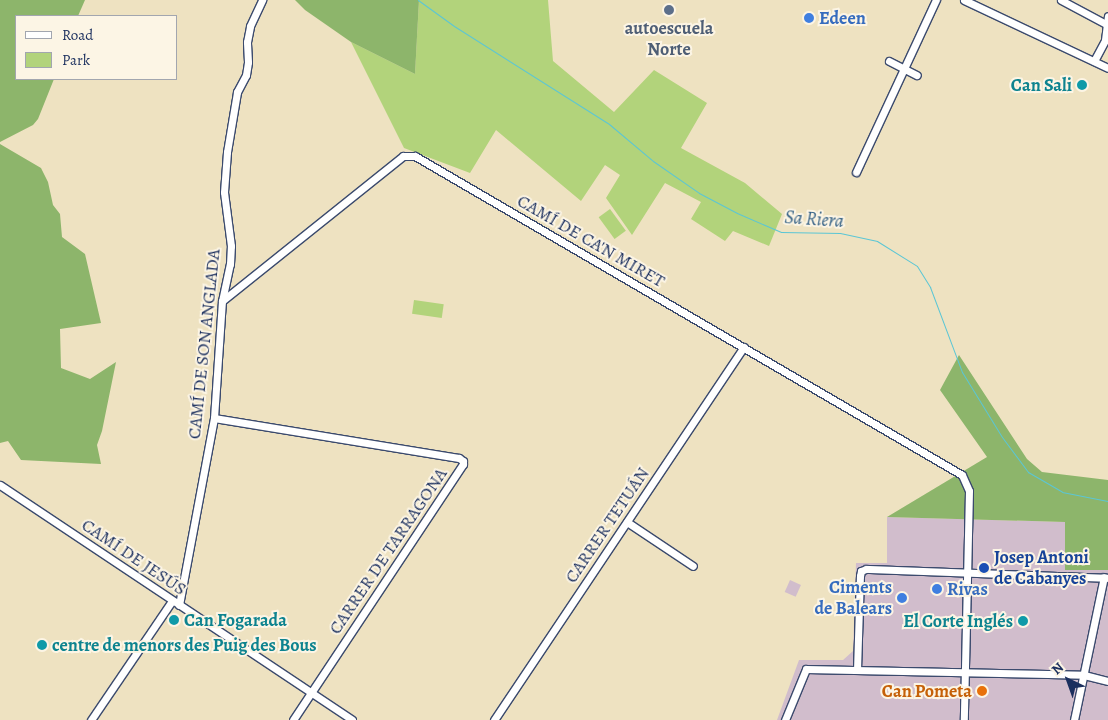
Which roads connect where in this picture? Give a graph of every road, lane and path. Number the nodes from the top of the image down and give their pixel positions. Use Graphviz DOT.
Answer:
graph roads {
  1 [pos="262,0"];
  2 [pos="936,0"];
  3 [pos="964,0"];
  4 [pos="1061,0"];
  5 [pos="1108,16"];
  6 [pos="1106,24"];
  7 [pos="888,61"];
  8 [pos="1094,61"];
  9 [pos="904,68"];
  10 [pos="1108,68"];
  11 [pos="917,75"];
  12 [pos="856,172"];
  13 [pos="222,301"];
  14 [pos="744,348"];
  15 [pos="214,418"];
  16 [pos="0,485"];
  17 [pos="627,522"];
  18 [pos="693,566"];
  19 [pos="968,573"];
  20 [pos="1106,578"];
  21 [pos="172,601"];
  22 [pos="179,605"];
  23 [pos="857,670"];
  24 [pos="966,673"];
  25 [pos="1084,675"];
  26 [pos="1108,681"];
  27 [pos="311,692"];
  28 [pos="91,720"];
  29 [pos="293,720"];
  30 [pos="352,720"];
  31 [pos="494,720"];
  32 [pos="785,720"];
  33 [pos="964,720"];
  34 [pos="1074,720"];
  1 -- 13 [label="street, CAMÍ DE SON ANGLADA"];
  2 -- 9 [label="street"];
  3 -- 8 [label="street"];
  4 -- 6 [label="street"];
  5 -- 6 [label="street"];
  6 -- 8 [label="street"];
  7 -- 9 [label="street"];
  8 -- 10 [label="street"];
  9 -- 11 [label="street"];
  9 -- 12 [label="street"];
  13 -- 14 [label="street, CAMÍ DE CA'N MIRET"];
  13 -- 15 [label="street, CAMÍ DE SON ANGLADA"];
  14 -- 17 [label="street, CARRER TETUÁN"];
  14 -- 19 [label="street, CAMÍ DE CA'N MIRET"];
  15 -- 22 [label="street, CAMÍ DE SON ANGLADA"];
  15 -- 27 [label="street, CARRER DE TARRAGONA"];
  16 -- 21 [label="street, CAMÍ DE JESÚS"];
  17 -- 18 [label="street"];
  17 -- 31 [label="street, CARRER TETUÁN"];
  19 -- 20 [label="street"];
  19 -- 23 [label="street"];
  19 -- 24 [label="street"];
  20 -- 25 [label="street"];
  21 -- 22 [label="street, CAMÍ DE JESÚS"];
  21 -- 28 [label="street"];
  22 -- 27 [label="street, CAMÍ DE JESÚS"];
  23 -- 24 [label="street"];
  23 -- 32 [label="street"];
  24 -- 25 [label="street"];
  24 -- 33 [label="street"];
  25 -- 26 [label="street"];
  25 -- 34 [label="street"];
  27 -- 29 [label="street"];
  27 -- 30 [label="street, CAMÍ DE JESÚS"];
}
